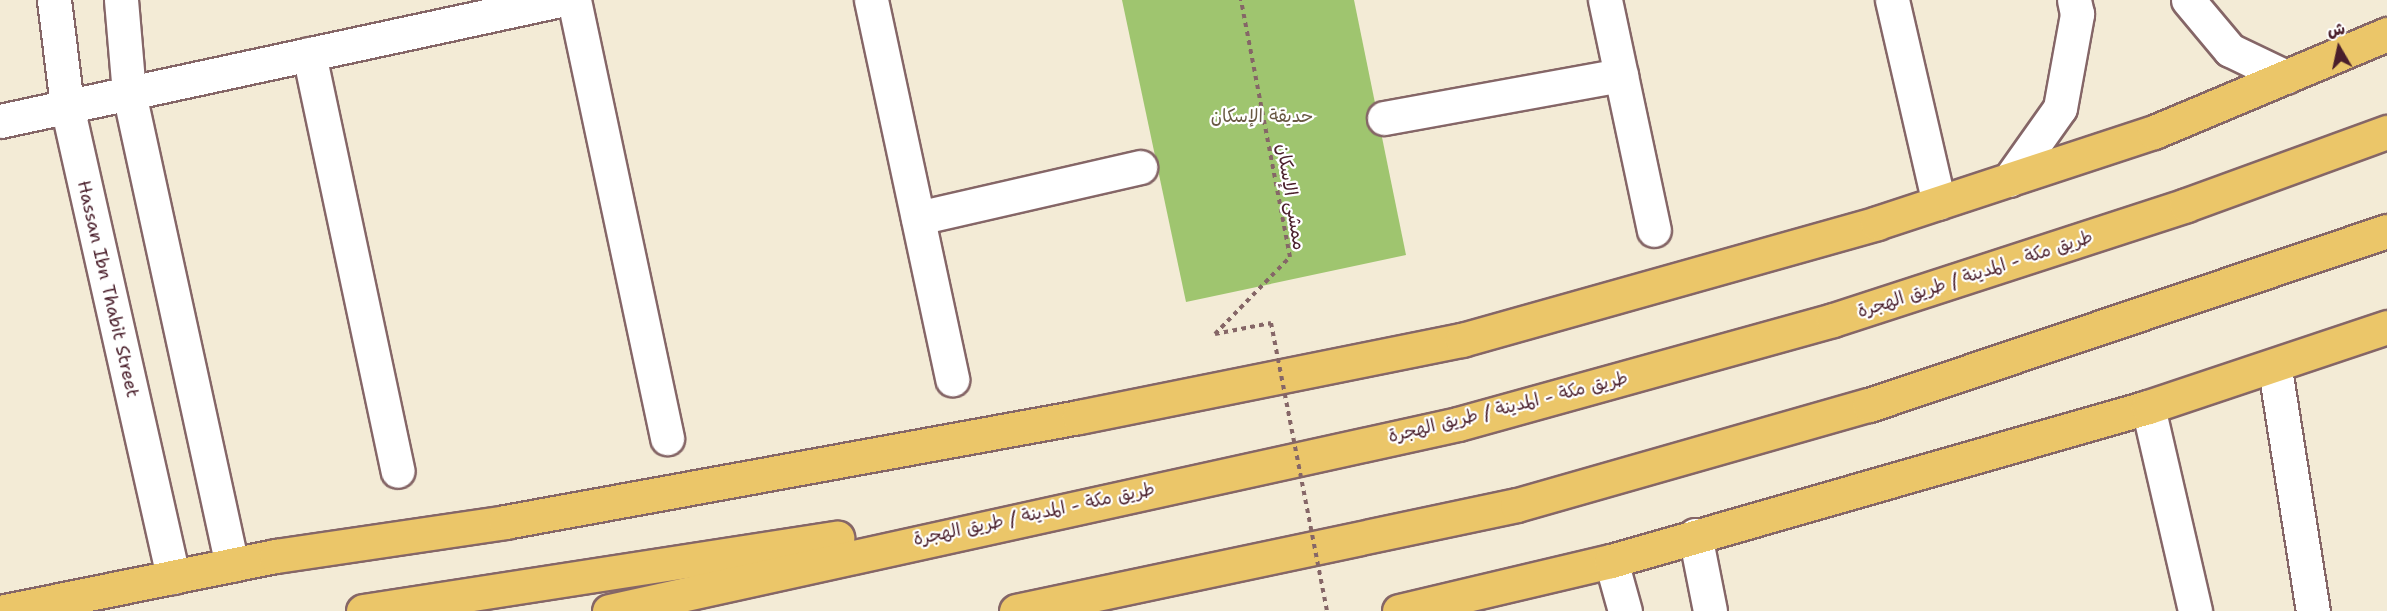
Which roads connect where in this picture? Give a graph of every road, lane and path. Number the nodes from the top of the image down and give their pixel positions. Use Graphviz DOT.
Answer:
graph roads {
  1 [pos="54,0"];
  2 [pos="122,0"];
  3 [pos="560,0"];
  4 [pos="574,0"];
  5 [pos="872,0"];
  6 [pos="1241,0"];
  7 [pos="1605,0"];
  8 [pos="1892,0"];
  9 [pos="2074,0"];
  10 [pos="2188,0"];
  11 [pos="2387,34"];
  12 [pos="309,54"];
  13 [pos="1621,75"];
  14 [pos="2286,76"];
  15 [pos="129,93"];
  16 [pos="68,106"];
  17 [pos="1384,118"];
  18 [pos="0,120"];
  19 [pos="2387,132"];
  20 [pos="1140,167"];
  21 [pos="2009,180"];
  22 [pos="1939,203"];
  23 [pos="918,218"];
  24 [pos="1654,230"];
  25 [pos="2387,231"];
  26 [pos="2387,327"];
  27 [pos="2275,369"];
  28 [pos="952,379"];
  29 [pos="2148,407"];
  30 [pos="667,438"];
  31 [pos="398,471"];
  32 [pos="1150,489"];
  33 [pos="1695,535"];
  34 [pos="1611,561"];
  35 [pos="232,566"];
  36 [pos="172,577"];
  37 [pos="5,611"];
  38 [pos="363,611"];
  39 [pos="609,611"];
  40 [pos="1016,611"];
  41 [pos="1327,611"];
  42 [pos="1399,611"];
  43 [pos="1624,611"];
  44 [pos="1710,611"];
  45 [pos="2194,611"];
  46 [pos="2313,611"];
  1 -- 16 [label="street, Hassan Ibn Thabit Street"];
  2 -- 15 [label="street"];
  3 -- 12 [label="street"];
  4 -- 30 [label="street"];
  5 -- 23 [label="street"];
  6 -- 41 [label="path, ممشى الإسكان, bridge"];
  7 -- 13 [label="street"];
  8 -- 22 [label="street"];
  9 -- 21 [label="street"];
  10 -- 14 [label="street"];
  11 -- 14 [label="main road"];
  12 -- 15 [label="street"];
  12 -- 31 [label="street"];
  13 -- 17 [label="street"];
  13 -- 24 [label="street"];
  14 -- 21 [label="main road"];
  15 -- 16 [label="street"];
  15 -- 35 [label="street"];
  16 -- 18 [label="street"];
  16 -- 36 [label="street, Hassan Ibn Thabit Street"];
  19 -- 32 [label="main road, طريق مكة - المدينة / طريق الهجرة"];
  20 -- 23 [label="street"];
  21 -- 22 [label="main road"];
  22 -- 35 [label="main road"];
  23 -- 28 [label="street"];
  25 -- 40 [label="main road"];
  26 -- 27 [label="main road"];
  27 -- 29 [label="main road"];
  27 -- 46 [label="street"];
  29 -- 33 [label="main road"];
  29 -- 45 [label="street"];
  32 -- 38 [label="main road"];
  32 -- 39 [label="main road, طريق مكة - المدينة / طريق الهجرة"];
  33 -- 34 [label="main road"];
  33 -- 44 [label="street"];
  34 -- 42 [label="main road"];
  34 -- 43 [label="street"];
  35 -- 36 [label="main road"];
  36 -- 37 [label="main road"];
}
